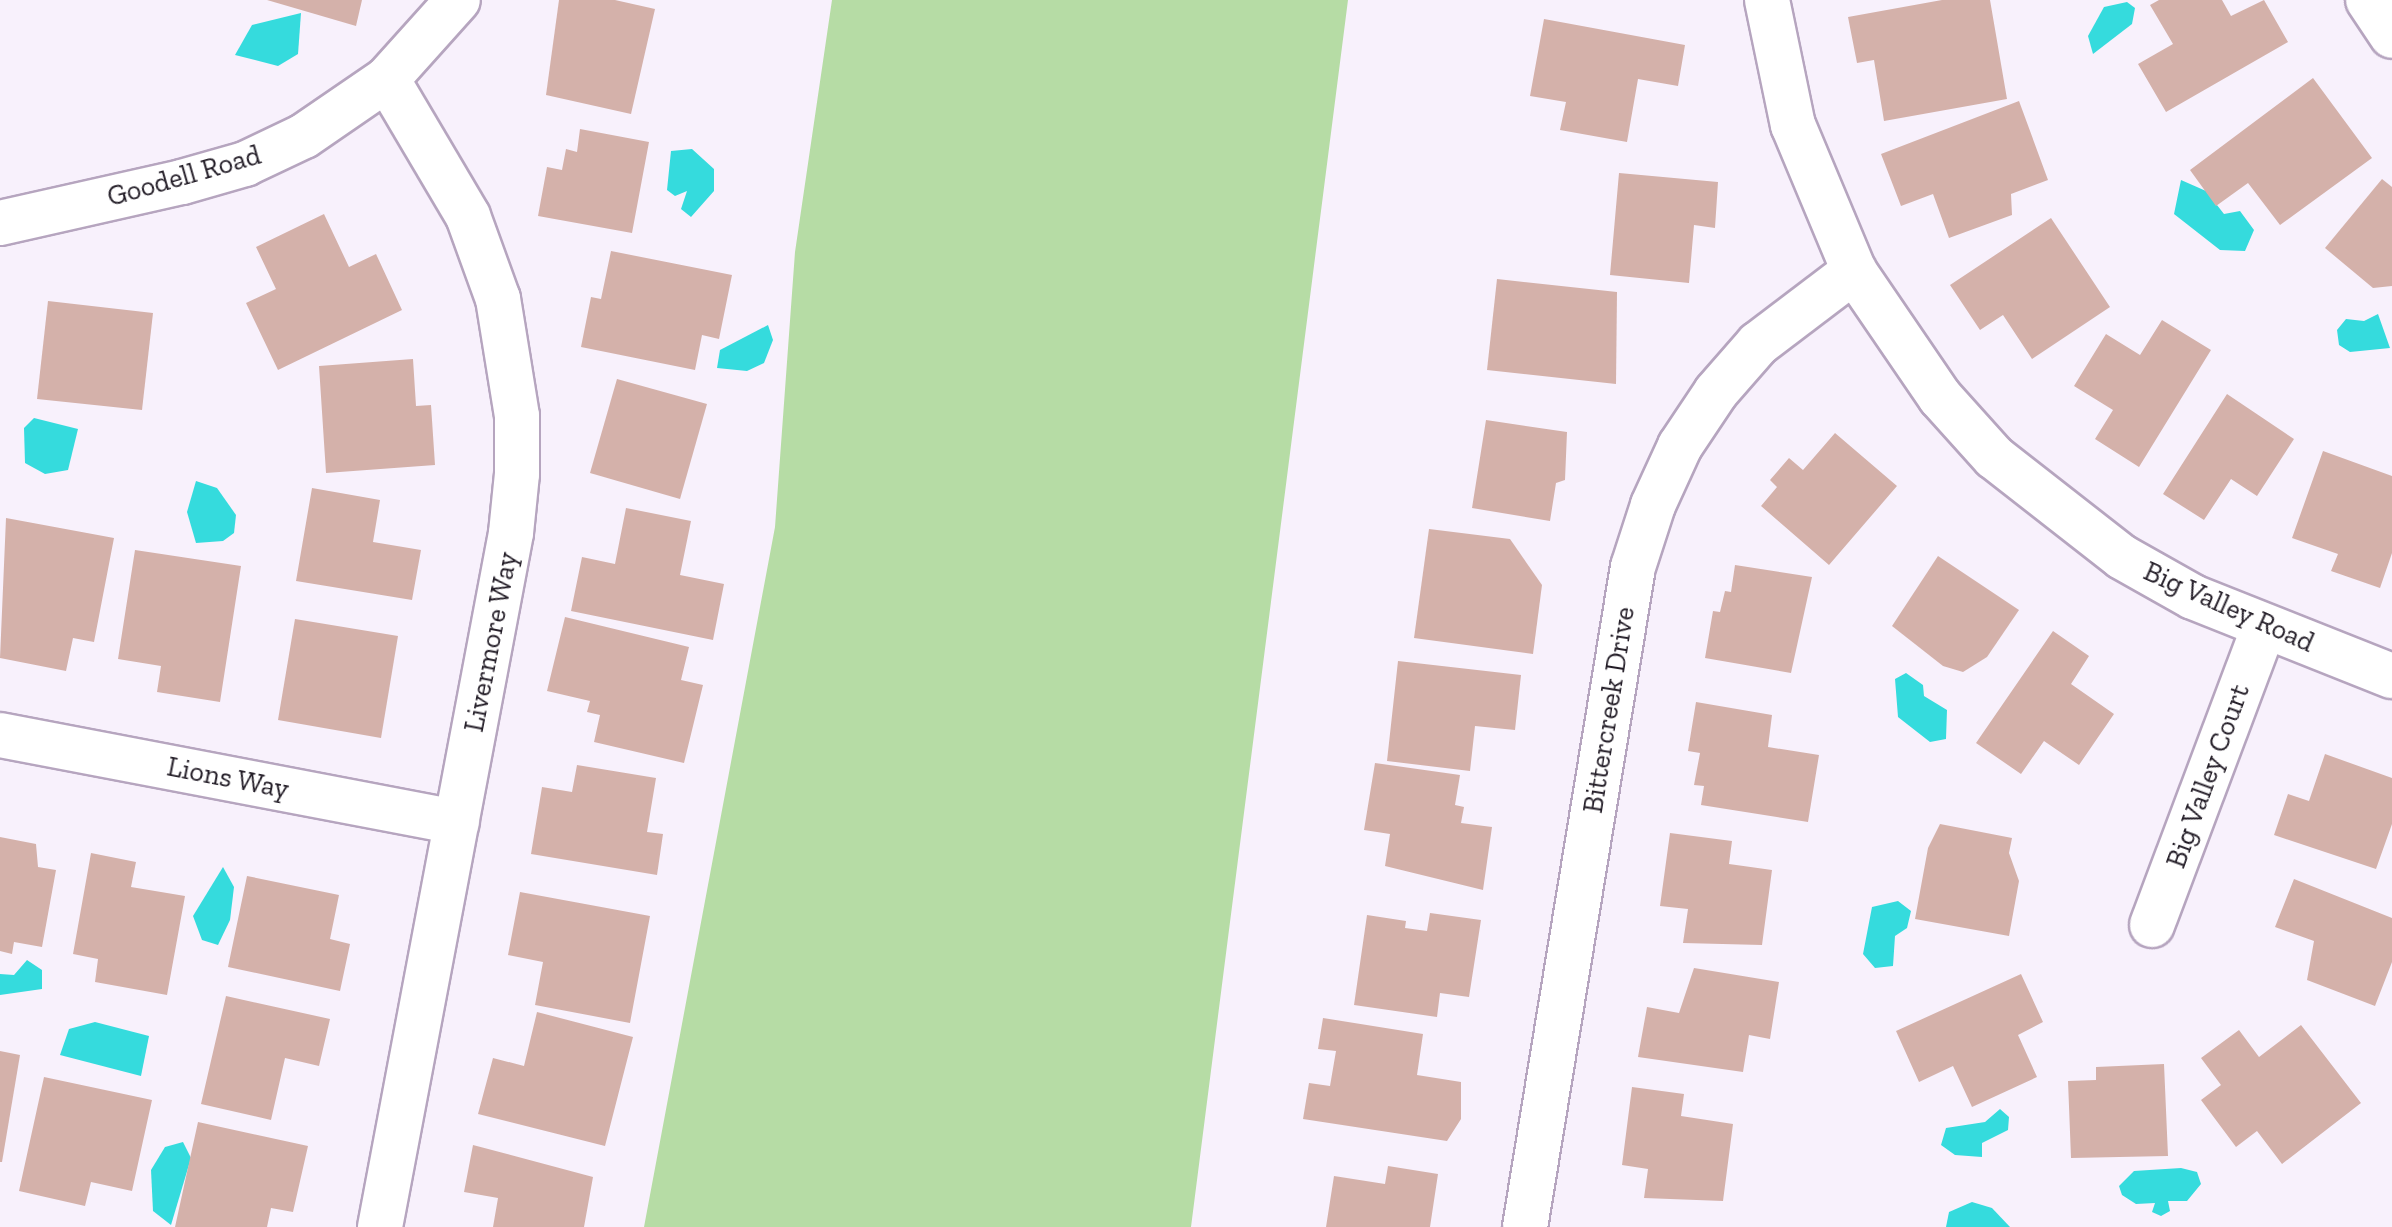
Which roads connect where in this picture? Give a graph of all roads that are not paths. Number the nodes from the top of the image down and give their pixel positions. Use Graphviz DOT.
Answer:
graph roads {
  1 [pos="458,0"];
  2 [pos="1767,0"];
  3 [pos="2368,0"];
  4 [pos="2392,36"];
  5 [pos="387,79"];
  6 [pos="0,223"];
  7 [pos="1854,271"];
  8 [pos="2264,627"];
  9 [pos="2392,676"];
  10 [pos="0,735"];
  11 [pos="457,822"];
  12 [pos="2152,925"];
  13 [pos="380,1227"];
  14 [pos="1525,1227"];
  1 -- 5 [label="street, Goodell Road"];
  2 -- 7 [label="street, Big Valley Road"];
  3 -- 4 [label="street"];
  5 -- 6 [label="street, Goodell Road"];
  5 -- 11 [label="street, Livermore Way"];
  7 -- 8 [label="street, Big Valley Road"];
  7 -- 14 [label="street, Bittercreek Drive"];
  8 -- 9 [label="street, Big Valley Road"];
  8 -- 12 [label="street, Big Valley Court"];
  10 -- 11 [label="street, Lions Way"];
  11 -- 13 [label="street, Livermore Way"];
}
